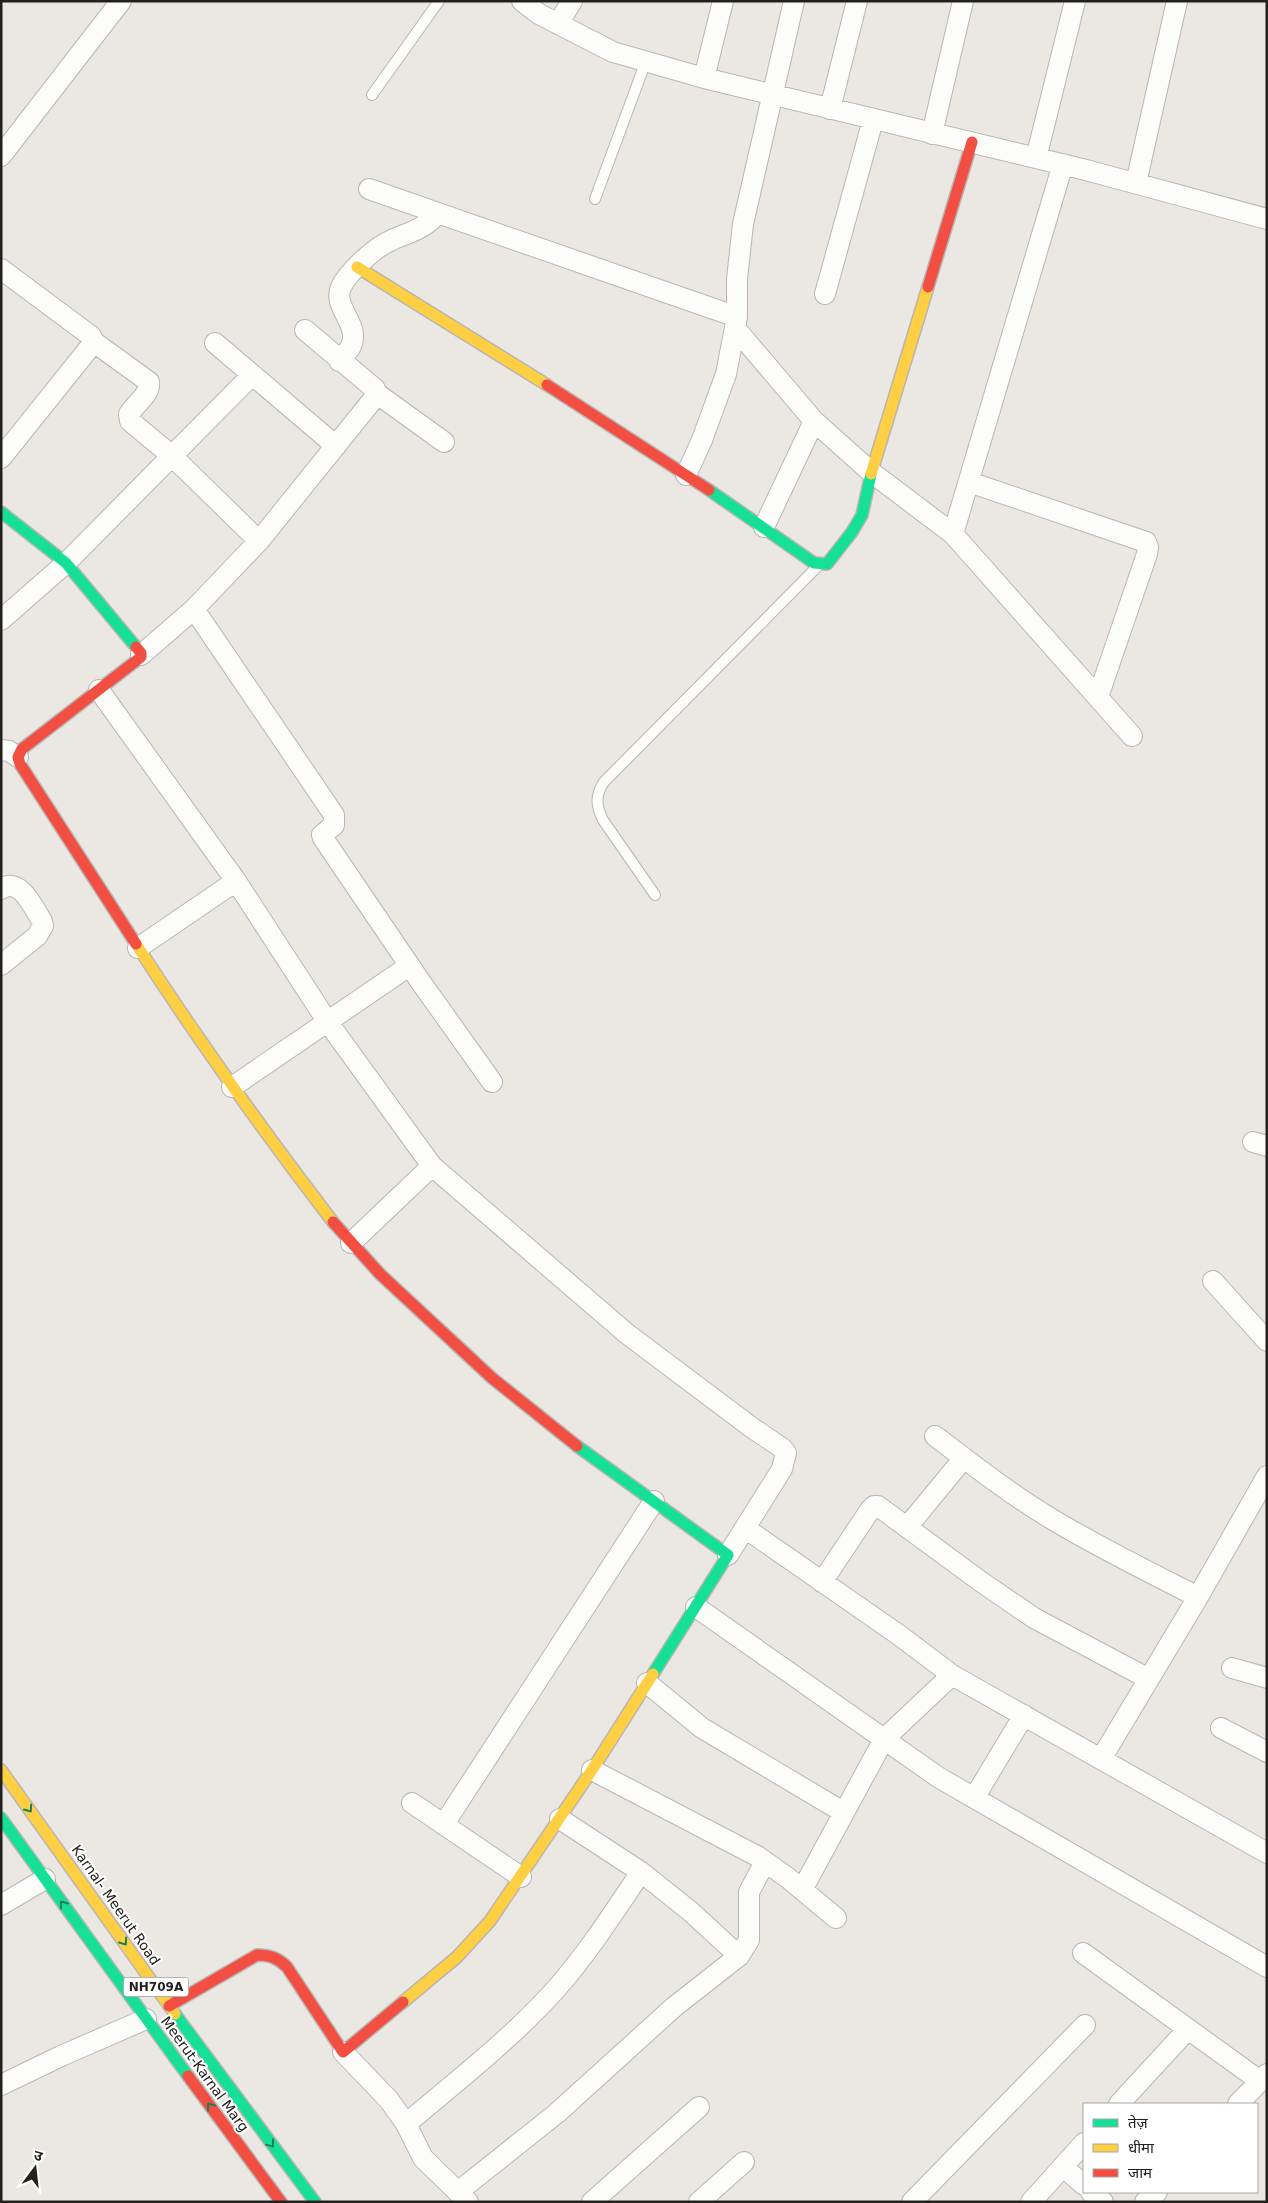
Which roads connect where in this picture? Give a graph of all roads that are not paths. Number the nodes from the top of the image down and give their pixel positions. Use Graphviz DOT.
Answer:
graph roads {
  1 [pos="121,1"];
  2 [pos="439,1"];
  3 [pos="522,1"];
  4 [pos="572,1"];
  5 [pos="723,1"];
  6 [pos="794,1"];
  7 [pos="857,1"];
  8 [pos="963,1"];
  9 [pos="1075,1"];
  10 [pos="1177,1"];
  11 [pos="558,24"];
  12 [pos="646,61"];
  13 [pos="704,78"];
  14 [pos="372,95"];
  15 [pos="774,95"];
  16 [pos="830,109"];
  17 [pos="873,120"];
  18 [pos="932,134"];
  19 [pos="972,142"];
  20 [pos="1,156"];
  21 [pos="1036,158"];
  22 [pos="1063,164"];
  23 [pos="1136,184"];
  24 [pos="369,189"];
  25 [pos="595,200"];
  26 [pos="438,213"];
  27 [pos="1267,219"];
  28 [pos="357,267"];
  29 [pos="1,269"];
  30 [pos="825,294"];
  31 [pos="736,322"];
  32 [pos="305,330"];
  33 [pos="94,342"];
  34 [pos="215,344"];
  35 [pos="339,361"];
  36 [pos="252,375"];
  37 [pos="376,393"];
  38 [pos="814,421"];
  39 [pos="444,442"];
  40 [pos="336,446"];
  41 [pos="172,456"];
  42 [pos="1,458"];
  43 [pos="871,472"];
  44 [pos="686,475"];
  45 [pos="969,482"];
  46 [pos="1,512"];
  47 [pos="764,527"];
  48 [pos="953,534"];
  49 [pos="258,541"];
  50 [pos="66,563"];
  51 [pos="818,565"];
  52 [pos="194,609"];
  53 [pos="1,620"];
  54 [pos="141,655"];
  55 [pos="99,690"];
  56 [pos="1098,697"];
  57 [pos="1132,736"];
  58 [pos="10,754"];
  59 [pos="236,882"];
  60 [pos="1,889"];
  61 [pos="655,896"];
  62 [pos="138,948"];
  63 [pos="1,964"];
  64 [pos="409,966"];
  65 [pos="327,1021"];
  66 [pos="492,1082"];
  67 [pos="232,1087"];
  68 [pos="432,1166"];
  69 [pos="351,1243"];
  70 [pos="1212,1281"];
  71 [pos="1267,1341"];
  72 [pos="935,1436"];
  73 [pos="964,1458"];
  74 [pos="1267,1476"];
  75 [pos="654,1501"];
  76 [pos="907,1527"];
  77 [pos="745,1528"];
  78 [pos="728,1555"];
  79 [pos="822,1582"];
  80 [pos="1198,1598"];
  81 [pos="696,1607"];
  82 [pos="1232,1668"];
  83 [pos="952,1675"];
  84 [pos="1267,1678"];
  85 [pos="1149,1680"];
  86 [pos="647,1683"];
  87 [pos="1024,1715"];
  88 [pos="1221,1728"];
  89 [pos="884,1739"];
  90 [pos="1267,1752"];
  91 [pos="1101,1759"];
  92 [pos="1,1770"];
  93 [pos="592,1770"];
  94 [pos="974,1798"];
  95 [pos="412,1803"];
  96 [pos="844,1812"];
  97 [pos="1,1818"];
  98 [pos="560,1819"];
  99 [pos="444,1824"];
  100 [pos="1267,1853"];
  101 [pos="765,1862"];
  102 [pos="641,1872"];
  103 [pos="522,1877"];
  104 [pos="45,1879"];
  105 [pos="802,1890"];
  106 [pos="1,1905"];
  107 [pos="836,1918"];
  108 [pos="1083,1953"];
  109 [pos="739,1956"];
  110 [pos="1267,1967"];
  111 [pos="169,2006"];
  112 [pos="146,2019"];
  113 [pos="1085,2026"];
  114 [pos="1188,2029"];
  115 [pos="343,2052"];
  116 [pos="1263,2077"];
  117 [pos="1,2085"];
  118 [pos="1121,2103"];
  119 [pos="1239,2103"];
  120 [pos="699,2107"];
  121 [pos="406,2124"];
  122 [pos="1083,2144"];
  123 [pos="744,2162"];
  124 [pos="1063,2166"];
  125 [pos="1083,2184"];
  126 [pos="1092,2193"];
  127 [pos="1156,2193"];
  128 [pos="464,2196"];
  129 [pos="281,2202"];
  130 [pos="315,2202"];
  131 [pos="592,2202"];
  132 [pos="699,2202"];
  133 [pos="912,2202"];
  134 [pos="1031,2202"];
  135 [pos="1103,2202"];
  136 [pos="1145,2202"];
  1 -- 20 [label="street"];
  2 -- 14 [label="lane"];
  3 -- 11 [label="street"];
  4 -- 11 [label="street"];
  5 -- 13 [label="street"];
  6 -- 15 [label="street"];
  7 -- 16 [label="street"];
  8 -- 18 [label="street"];
  9 -- 21 [label="street"];
  10 -- 23 [label="street"];
  11 -- 12 [label="street"];
  12 -- 13 [label="street"];
  12 -- 25 [label="lane"];
  13 -- 15 [label="street"];
  15 -- 16 [label="street"];
  15 -- 31 [label="street"];
  16 -- 17 [label="street"];
  17 -- 18 [label="street"];
  17 -- 30 [label="street"];
  18 -- 19 [label="street"];
  19 -- 21 [label="street"];
  19 -- 43 [label="main road"];
  21 -- 22 [label="street"];
  22 -- 23 [label="street"];
  22 -- 45 [label="street"];
  23 -- 27 [label="street"];
  24 -- 26 [label="street"];
  26 -- 28 [label="street"];
  26 -- 31 [label="street"];
  28 -- 35 [label="street"];
  28 -- 44 [label="main road"];
  29 -- 33 [label="street"];
  31 -- 38 [label="street"];
  31 -- 44 [label="street"];
  32 -- 35 [label="street"];
  33 -- 41 [label="street"];
  33 -- 42 [label="street"];
  34 -- 36 [label="street"];
  35 -- 37 [label="street"];
  36 -- 40 [label="street"];
  36 -- 41 [label="street"];
  37 -- 39 [label="street"];
  37 -- 40 [label="street"];
  38 -- 43 [label="street"];
  38 -- 47 [label="street"];
  40 -- 49 [label="street"];
  41 -- 49 [label="street"];
  41 -- 50 [label="street"];
  43 -- 48 [label="street"];
  43 -- 51 [label="main road"];
  44 -- 47 [label="main road"];
  45 -- 48 [label="street"];
  45 -- 56 [label="street"];
  46 -- 50 [label="main road"];
  47 -- 51 [label="main road"];
  48 -- 56 [label="street"];
  49 -- 52 [label="street"];
  50 -- 53 [label="street"];
  50 -- 54 [label="main road"];
  51 -- 61 [label="lane"];
  52 -- 54 [label="street"];
  52 -- 64 [label="street"];
  54 -- 55 [label="main road"];
  55 -- 58 [label="main road"];
  55 -- 59 [label="street"];
  56 -- 57 [label="street"];
  58 -- 62 [label="main road"];
  59 -- 62 [label="street"];
  59 -- 65 [label="street"];
  60 -- 63 [label="street"];
  62 -- 67 [label="main road"];
  64 -- 65 [label="street"];
  64 -- 66 [label="street"];
  65 -- 67 [label="street"];
  65 -- 68 [label="street"];
  67 -- 69 [label="main road"];
  68 -- 69 [label="street"];
  68 -- 77 [label="street"];
  69 -- 75 [label="main road"];
  70 -- 71 [label="street"];
  72 -- 73 [label="street"];
  73 -- 76 [label="street"];
  73 -- 80 [label="street"];
  74 -- 80 [label="street"];
  75 -- 78 [label="main road"];
  75 -- 99 [label="street"];
  76 -- 79 [label="street"];
  76 -- 85 [label="street"];
  77 -- 78 [label="street"];
  77 -- 79 [label="street"];
  78 -- 81 [label="main road"];
  79 -- 83 [label="street"];
  80 -- 85 [label="street"];
  81 -- 86 [label="main road"];
  81 -- 89 [label="street"];
  82 -- 84 [label="street"];
  83 -- 87 [label="street"];
  83 -- 89 [label="street"];
  85 -- 91 [label="street"];
  86 -- 93 [label="main road"];
  86 -- 96 [label="street"];
  87 -- 91 [label="street"];
  87 -- 94 [label="street"];
  88 -- 90 [label="street"];
  89 -- 94 [label="street"];
  89 -- 96 [label="street"];
  91 -- 100 [label="street"];
  92 -- 111 [label="main road, Karnal- Meerut Road / NH709A, one-way"];
  93 -- 98 [label="main road"];
  93 -- 101 [label="street"];
  94 -- 110 [label="street"];
  95 -- 99 [label="street"];
  96 -- 105 [label="street"];
  97 -- 104 [label="main road, Meerut-Karnal Marg / NH709A"];
  98 -- 102 [label="street"];
  98 -- 103 [label="main road"];
  99 -- 103 [label="street"];
  101 -- 105 [label="street"];
  101 -- 109 [label="street"];
  102 -- 109 [label="street"];
  102 -- 121 [label="street"];
  103 -- 115 [label="main road"];
  104 -- 106 [label="street"];
  112 -- 104 [label="main road, Meerut-Karnal Marg / NH709A, one-way"];
  105 -- 107 [label="street"];
  108 -- 114 [label="street"];
  109 -- 128 [label="street"];
  111 -- 115 [label="main road"];
  111 -- 130 [label="main road, Karnal- Meerut Road / NH709A, one-way"];
  112 -- 117 [label="street"];
  129 -- 112 [label="main road, Meerut-Karnal Marg / NH709A, one-way"];
  113 -- 133 [label="street"];
  114 -- 116 [label="street"];
  114 -- 118 [label="street"];
  115 -- 121 [label="street"];
  116 -- 119 [label="street"];
  120 -- 131 [label="street"];
  121 -- 128 [label="street"];
  122 -- 124 [label="street"];
  123 -- 132 [label="street"];
  124 -- 125 [label="street"];
  124 -- 134 [label="street"];
  126 -- 135 [label="street"];
  127 -- 136 [label="street"];
}
